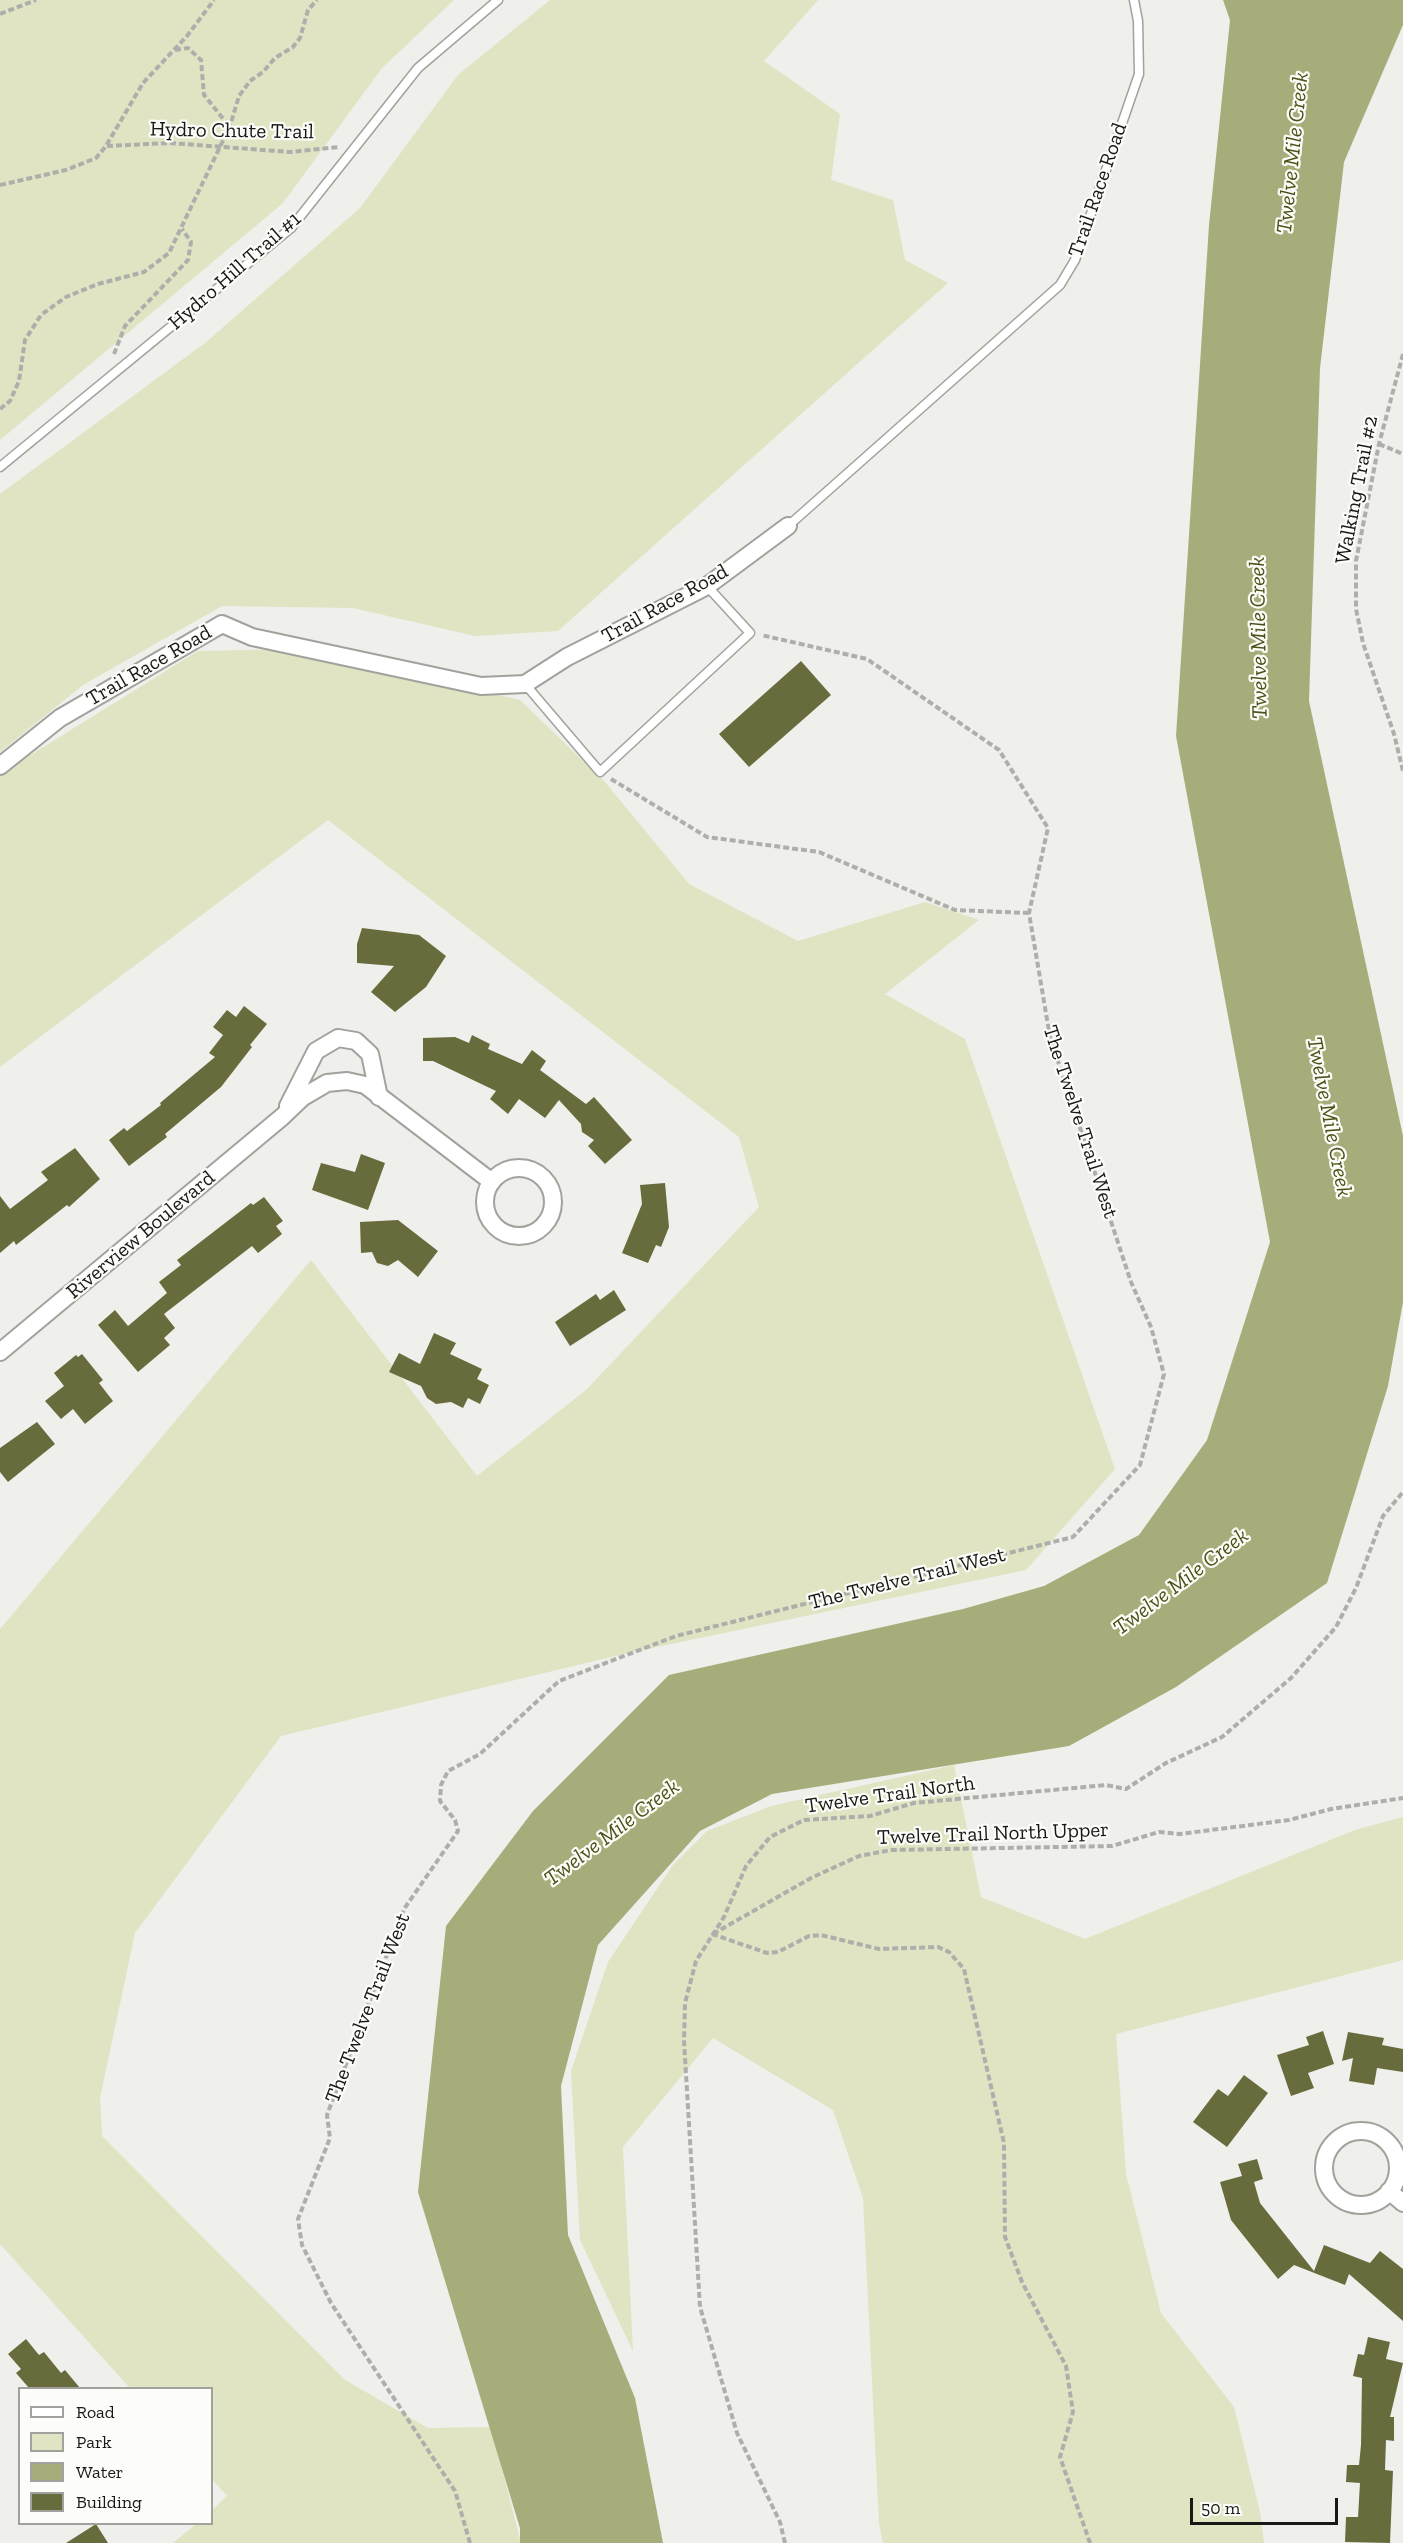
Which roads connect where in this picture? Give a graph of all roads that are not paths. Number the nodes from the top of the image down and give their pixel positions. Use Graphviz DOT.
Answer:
graph roads {
  1 [pos="498,0"];
  2 [pos="1134,0"];
  3 [pos="0,467"];
  4 [pos="788,526"];
  5 [pos="707,586"];
  6 [pos="525,684"];
  7 [pos="0,766"];
  8 [pos="379,1097"];
  9 [pos="282,1117"];
  10 [pos="492,1182"];
  11 [pos="0,1352"];
  12 [pos="1389,2191"];
  13 [pos="1403,2203"];
  1 -- 3 [label="lane, Hydro Hill Trail #1"];
  2 -- 4 [label="lane, Trail Race Road"];
  4 -- 5 [label="street, Trail Race Road"];
  5 -- 6 [label="street, Trail Race Road"];
  5 -- 6 [label="lane"];
  6 -- 7 [label="street, Trail Race Road"];
  8 -- 9 [label="street, Riverview Boulevard"];
  8 -- 9 [label="street, Riverview Boulevard"];
  8 -- 10 [label="street, Riverview Boulevard"];
  9 -- 11 [label="street, Riverview Boulevard"];
  10 -- 10 [label="street"];
  12 -- 12 [label="street"];
  12 -- 13 [label="street"];
}
